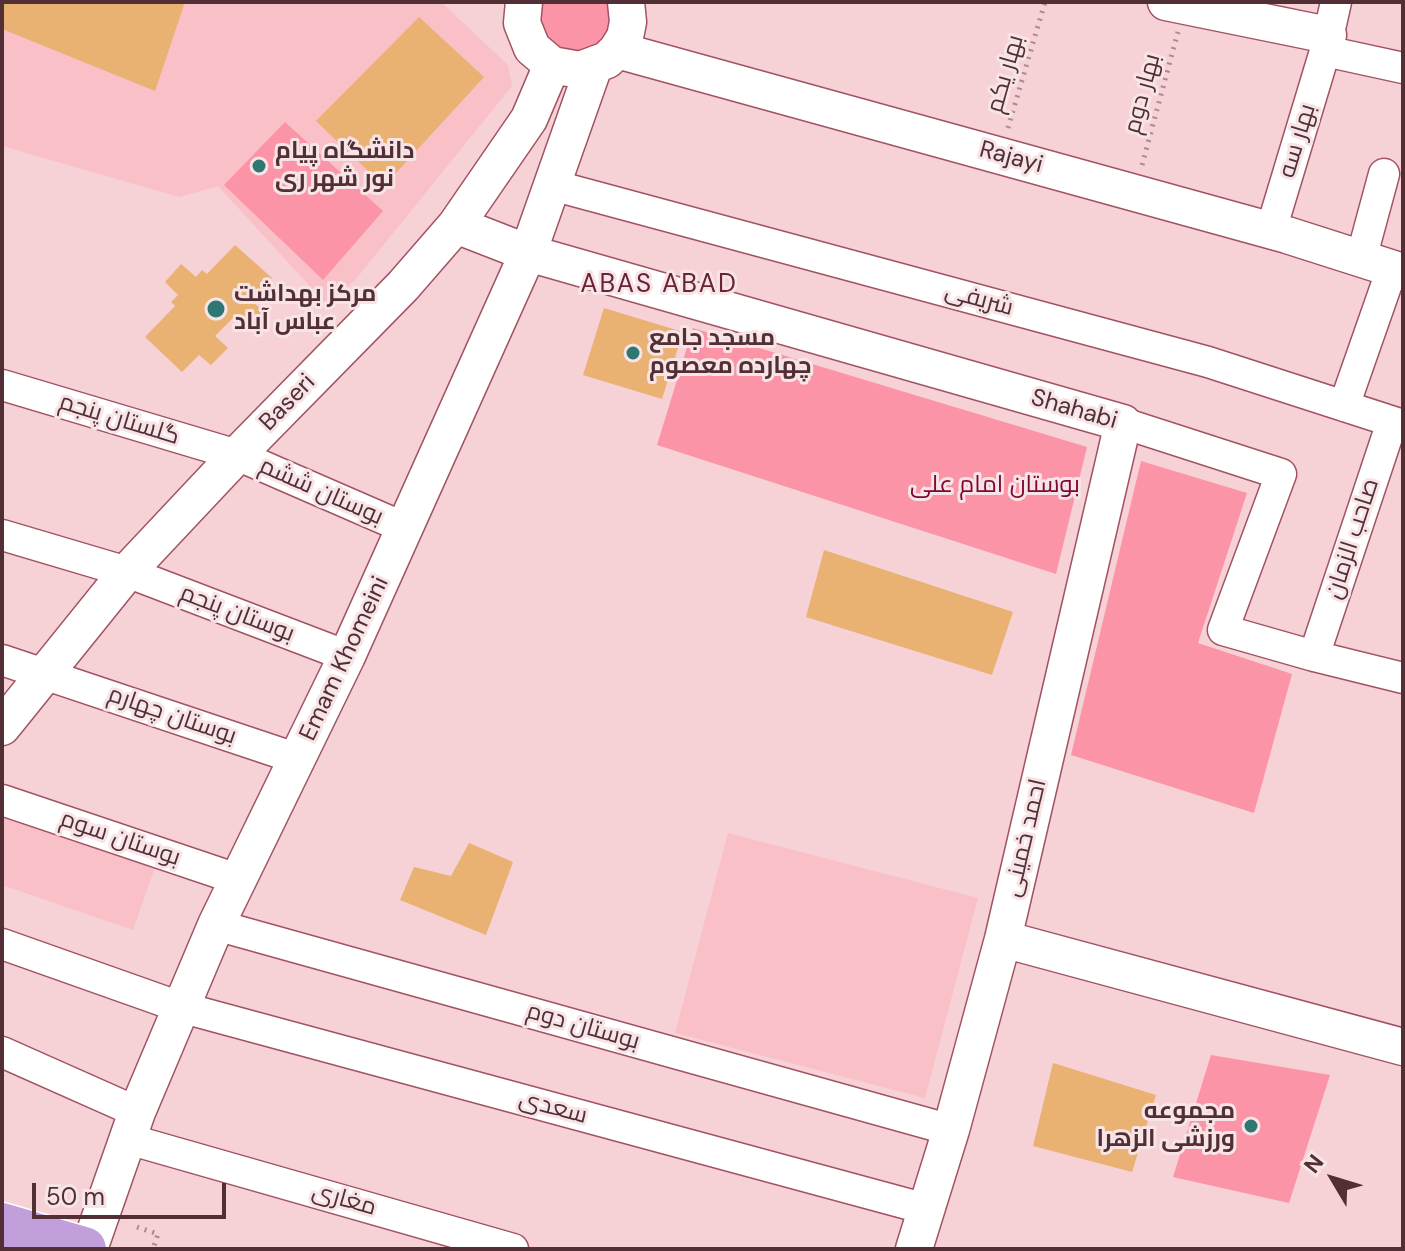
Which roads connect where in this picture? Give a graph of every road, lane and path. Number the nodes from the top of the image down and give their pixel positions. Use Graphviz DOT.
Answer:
graph roads {
  1 [pos="626,2"];
  2 [pos="1045,2"];
  3 [pos="1176,3"];
  4 [pos="518,9"];
  5 [pos="1330,29"];
  6 [pos="605,58"];
  7 [pos="552,65"];
  8 [pos="1403,68"];
  9 [pos="1000,155"];
  10 [pos="1384,174"];
  11 [pos="552,185"];
  12 [pos="1134,193"];
  13 [pos="456,225"];
  14 [pos="1271,230"];
  15 [pos="528,253"];
  16 [pos="1386,267"];
  17 [pos="2,385"];
  18 [pos="1344,406"];
  19 [pos="1123,423"];
  20 [pos="1398,424"];
  21 [pos="237,455"];
  22 [pos="405,528"];
  23 [pos="2,535"];
  24 [pos="127,572"];
  25 [pos="347,656"];
  26 [pos="1314,656"];
  27 [pos="2,660"];
  28 [pos="46,673"];
  29 [pos="1403,678"];
  30 [pos="2,727"];
  31 [pos="298,759"];
  32 [pos="2,800"];
  33 [pos="237,879"];
  34 [pos="216,925"];
  35 [pos="1003,939"];
  36 [pos="2,944"];
  37 [pos="180,1007"];
  38 [pos="1403,1047"];
  39 [pos="2,1052"];
  40 [pos="132,1125"];
  41 [pos="951,1130"];
  42 [pos="926,1209"];
  43 [pos="2,1225"];
  44 [pos="137,1227"];
  45 [pos="86,1249"];
  46 [pos="153,1249"];
  47 [pos="513,1249"];
  48 [pos="914,1249"];
  1 -- 6 [label="street, Emam Khomeini"];
  2 -- 9 [label="path, بهار یکم"];
  3 -- 5 [label="street"];
  3 -- 12 [label="path, بهار دوم"];
  4 -- 7 [label="street"];
  5 -- 8 [label="street"];
  5 -- 14 [label="street, بهار سه"];
  6 -- 7 [label="street, Rajayi"];
  6 -- 9 [label="street, Rajayi"];
  6 -- 11 [label="street, Emam Khomeini"];
  7 -- 13 [label="street, Baseri"];
  9 -- 12 [label="street, Rajayi"];
  10 -- 16 [label="street"];
  11 -- 15 [label="street, Emam Khomeini"];
  11 -- 18 [label="street, شریفی"];
  12 -- 14 [label="street, Rajayi"];
  13 -- 15 [label="street, Shahabi"];
  13 -- 21 [label="street, Baseri"];
  14 -- 16 [label="street, Rajayi"];
  15 -- 19 [label="street, Shahabi"];
  15 -- 22 [label="street, Emam Khomeini"];
  16 -- 18 [label="street"];
  17 -- 21 [label="street, گلستان پنجم"];
  18 -- 20 [label="street, شریفی"];
  19 -- 26 [label="street, Shahabi"];
  19 -- 35 [label="street, احمد خمینی"];
  20 -- 26 [label="street, صاحب الزمان"];
  21 -- 22 [label="street, بوستان ششم"];
  21 -- 24 [label="street, Baseri"];
  22 -- 25 [label="street, Emam Khomeini"];
  23 -- 24 [label="street, بوستان پنجم"];
  24 -- 25 [label="street, بوستان پنجم"];
  24 -- 28 [label="street, Baseri"];
  25 -- 31 [label="street, Emam Khomeini"];
  26 -- 29 [label="street, Shahabi"];
  27 -- 28 [label="street, بوستان چهارم"];
  28 -- 30 [label="street, Baseri"];
  28 -- 31 [label="street, بوستان چهارم"];
  31 -- 33 [label="street, Emam Khomeini"];
  32 -- 33 [label="street, بوستان سوم"];
  33 -- 34 [label="street, Emam Khomeini"];
  34 -- 37 [label="street, Emam Khomeini"];
  34 -- 41 [label="street, بوستان دوم"];
  35 -- 38 [label="street"];
  35 -- 41 [label="street, احمد خمینی"];
  36 -- 37 [label="street"];
  37 -- 40 [label="street, Emam Khomeini"];
  37 -- 42 [label="street, سعدی"];
  39 -- 40 [label="street, مغاری"];
  40 -- 45 [label="street, Emam Khomeini"];
  40 -- 47 [label="street, مغاری"];
  41 -- 42 [label="street, احمد خمینی"];
  42 -- 48 [label="street, احمد خمینی"];
  43 -- 45 [label="highway"];
  44 -- 46 [label="path"];
}
